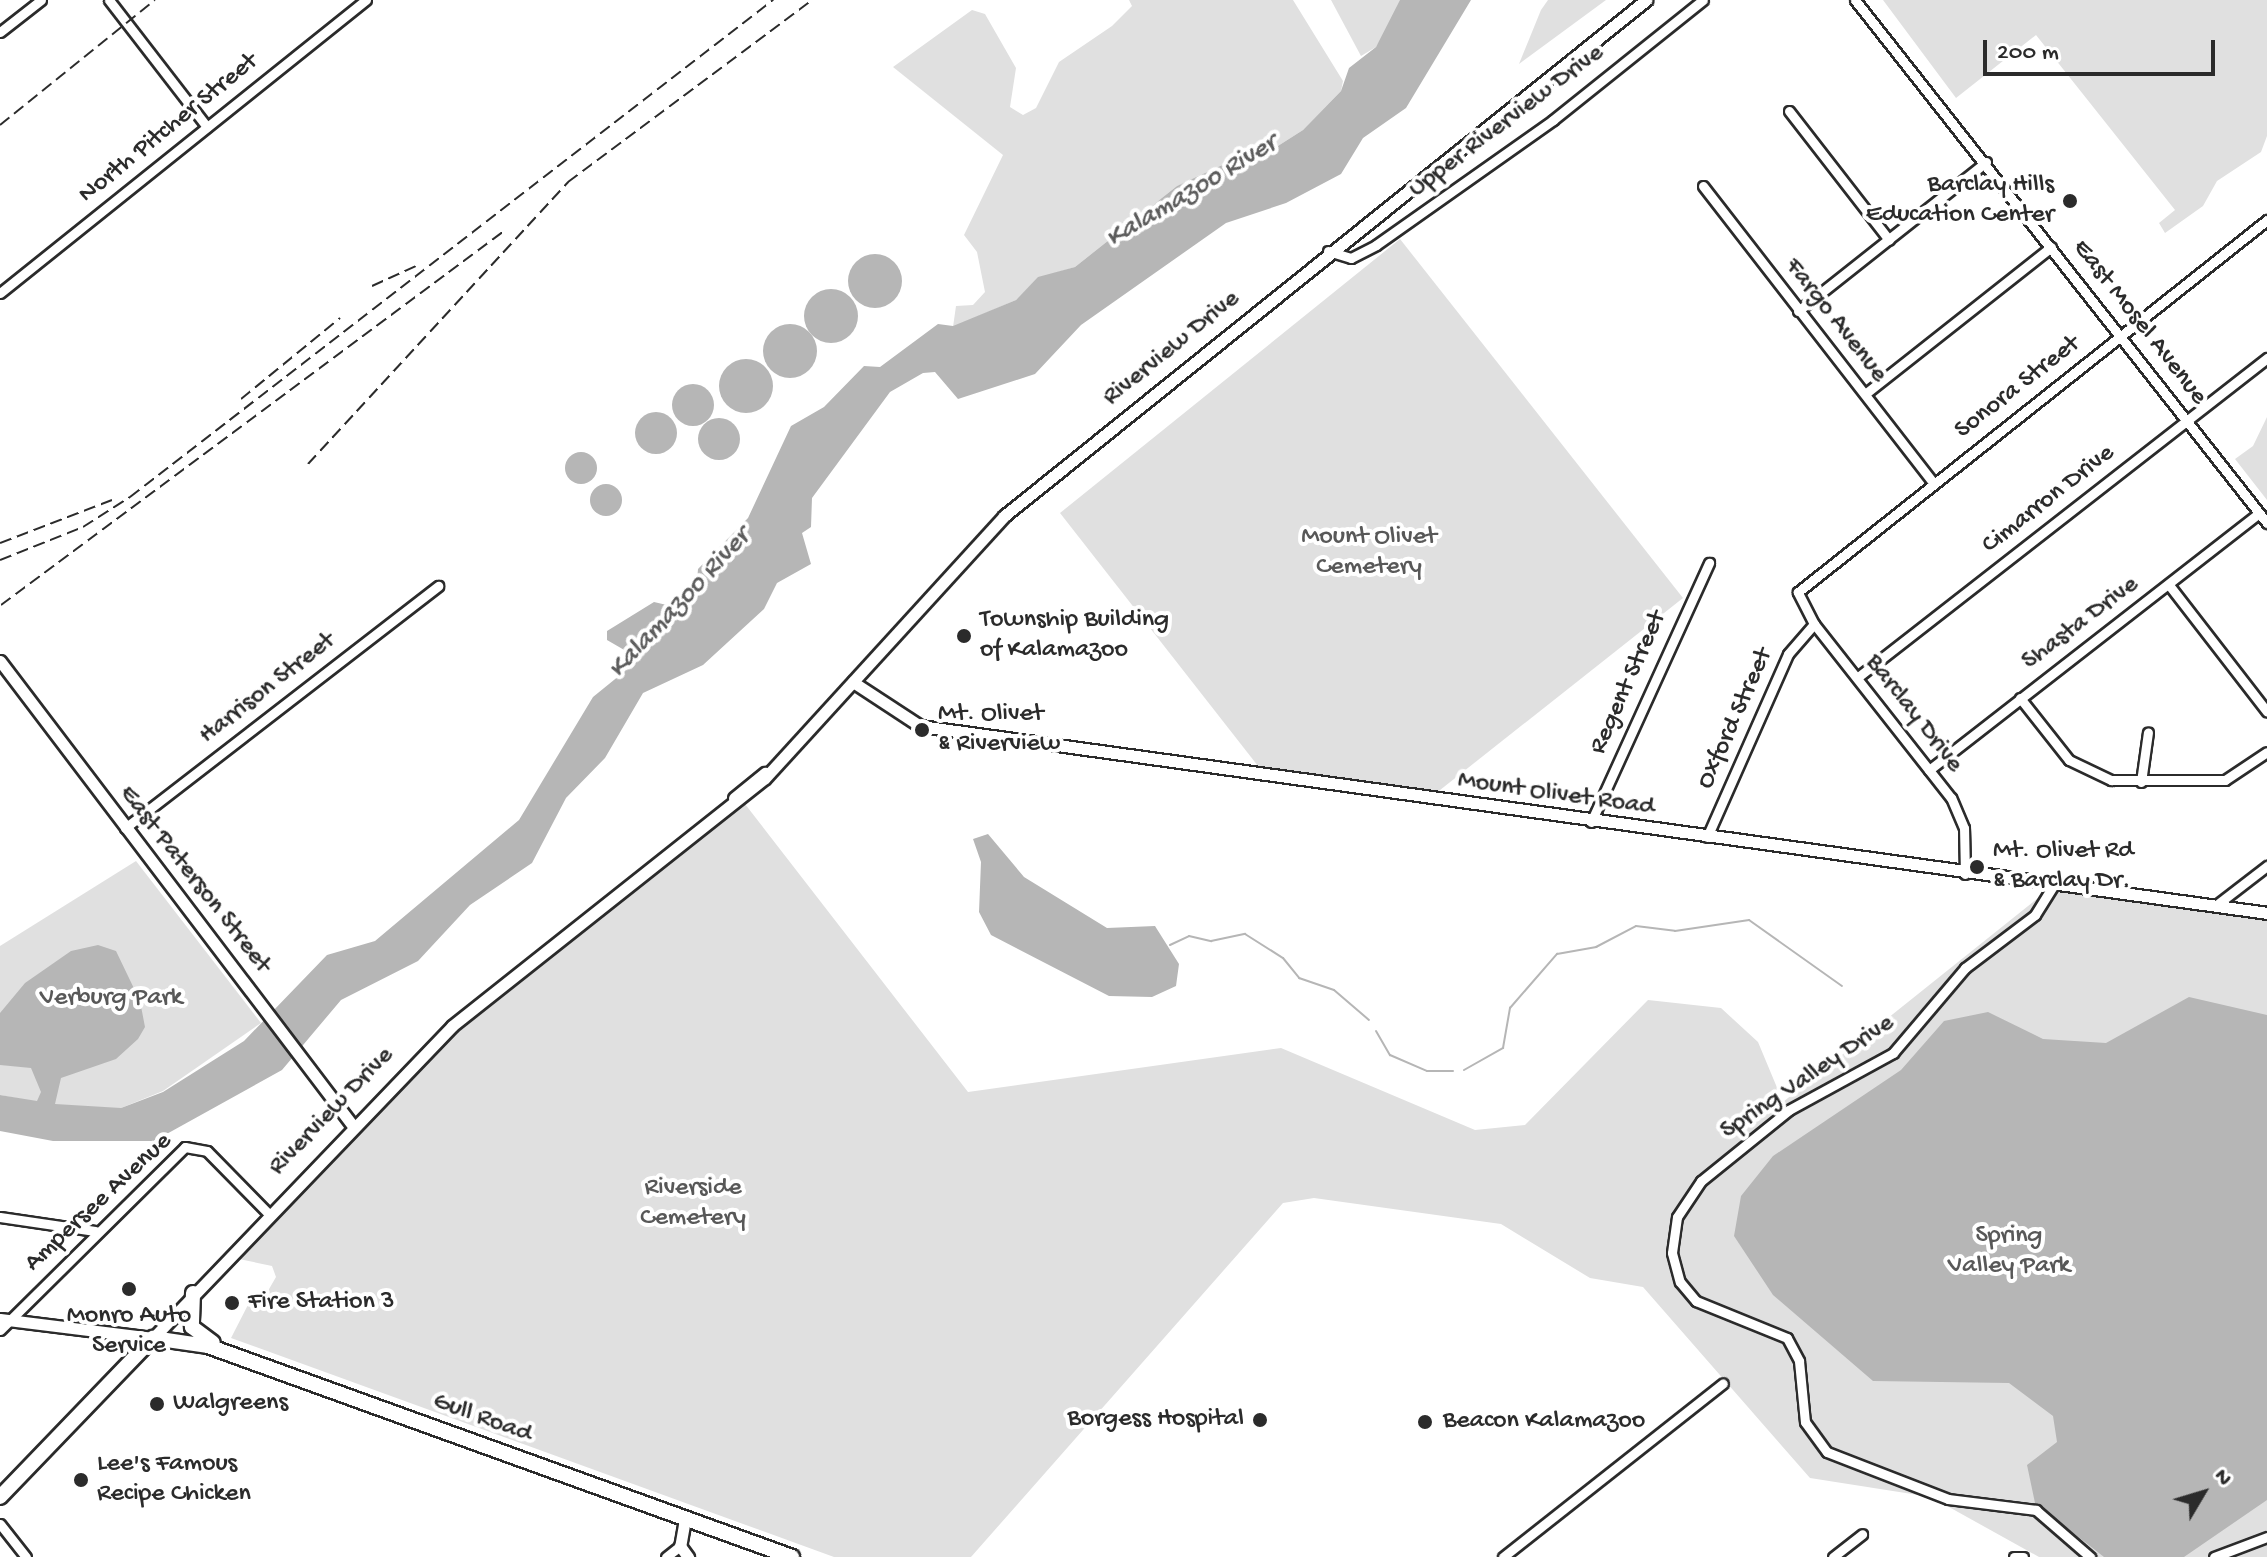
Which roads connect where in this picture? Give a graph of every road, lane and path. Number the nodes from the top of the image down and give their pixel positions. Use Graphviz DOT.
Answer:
graph roads {
  1 [pos="41,0"];
  2 [pos="109,0"];
  3 [pos="366,0"];
  4 [pos="1646,0"];
  5 [pos="1703,0"];
  6 [pos="1855,0"];
  7 [pos="0,32"];
  8 [pos="1789,111"];
  9 [pos="207,127"];
  10 [pos="1986,162"];
  11 [pos="1703,186"];
  12 [pos="2267,220"];
  13 [pos="1889,240"];
  14 [pos="2051,247"];
  15 [pos="1328,251"];
  16 [pos="0,293"];
  17 [pos="1798,311"];
  18 [pos="2120,336"];
  19 [pos="2267,358"];
  20 [pos="1865,394"];
  21 [pos="2187,421"];
  22 [pos="1933,482"];
  23 [pos="2259,513"];
  24 [pos="2267,523"];
  25 [pos="1709,563"];
  26 [pos="2169,585"];
  27 [pos="438,586"];
  28 [pos="1798,592"];
  29 [pos="1814,624"];
  30 [pos="0,661"];
  31 [pos="1858,677"];
  32 [pos="853,682"];
  33 [pos="2020,698"];
  34 [pos="2267,712"];
  35 [pos="2148,732"];
  36 [pos="2267,752"];
  37 [pos="1929,770"];
  38 [pos="2141,782"];
  39 [pos="1591,822"];
  40 [pos="125,828"];
  41 [pos="1707,837"];
  42 [pos="2267,866"];
  43 [pos="1965,874"];
  44 [pos="2053,886"];
  45 [pos="2215,906"];
  46 [pos="2267,913"];
  47 [pos="353,1126"];
  48 [pos="268,1213"];
  49 [pos="0,1217"];
  50 [pos="95,1231"];
  51 [pos="193,1293"];
  52 [pos="5,1320"];
  53 [pos="0,1330"];
  54 [pos="153,1338"];
  55 [pos="230,1354"];
  56 [pos="1723,1383"];
  57 [pos="0,1497"];
  58 [pos="685,1519"];
  59 [pos="0,1524"];
  60 [pos="1862,1534"];
  61 [pos="2267,1537"];
  62 [pos="680,1546"];
  63 [pos="26,1557"];
  64 [pos="666,1557"];
  65 [pos="688,1557"];
  66 [pos="792,1557"];
  67 [pos="1503,1557"];
  68 [pos="1833,1557"];
  69 [pos="2014,1557"];
  70 [pos="2023,1557"];
  71 [pos="2090,1557"];
  72 [pos="2214,1557"];
  1 -- 7 [label="street"];
  2 -- 9 [label="street"];
  3 -- 9 [label="street, North Pitcher Street"];
  4 -- 15 [label="street, Riverview Drive"];
  5 -- 15 [label="street, Upper Riverview Drive"];
  6 -- 10 [label="street, East Mosel Avenue"];
  8 -- 13 [label="street"];
  9 -- 16 [label="street, North Pitcher Street"];
  10 -- 13 [label="street"];
  10 -- 14 [label="street, East Mosel Avenue"];
  11 -- 17 [label="street, Fargo Avenue"];
  12 -- 18 [label="street, Sonora Street"];
  13 -- 17 [label="street"];
  14 -- 18 [label="street, East Mosel Avenue"];
  14 -- 20 [label="street"];
  15 -- 32 [label="street, Riverview Drive"];
  17 -- 20 [label="street, Fargo Avenue"];
  18 -- 21 [label="street, East Mosel Avenue"];
  18 -- 22 [label="street, Sonora Street"];
  19 -- 21 [label="street, Cimarron Drive"];
  20 -- 22 [label="street, Fargo Avenue"];
  21 -- 23 [label="street, East Mosel Avenue"];
  21 -- 31 [label="street, Cimarron Drive"];
  22 -- 28 [label="street, Sonora Street"];
  23 -- 24 [label="street, East Mosel Avenue"];
  23 -- 26 [label="street, Shasta Drive"];
  25 -- 39 [label="street, Regent Street"];
  26 -- 33 [label="street, Shasta Drive"];
  26 -- 34 [label="street"];
  27 -- 40 [label="street, Harrison Street"];
  28 -- 29 [label="street, Barclay Drive"];
  29 -- 31 [label="street, Barclay Drive"];
  29 -- 41 [label="street, Oxford Street"];
  30 -- 40 [label="street, East Paterson Street"];
  31 -- 37 [label="street, Barclay Drive"];
  32 -- 39 [label="street, Mount Olivet Road"];
  32 -- 47 [label="street, Riverview Drive"];
  33 -- 37 [label="street, Shasta Drive"];
  33 -- 38 [label="street"];
  35 -- 38 [label="street"];
  36 -- 38 [label="street"];
  37 -- 43 [label="street, Barclay Drive"];
  39 -- 41 [label="street, Mount Olivet Road"];
  40 -- 47 [label="street, East Paterson Street"];
  41 -- 43 [label="street, Mount Olivet Road"];
  42 -- 45 [label="street"];
  43 -- 44 [label="street, Mount Olivet Road"];
  44 -- 45 [label="street, Mount Olivet Road"];
  44 -- 71 [label="street, Spring Valley Drive"];
  45 -- 46 [label="street, Mount Olivet Road"];
  47 -- 48 [label="street, Riverview Drive"];
  48 -- 50 [label="street, Ampersee Avenue"];
  48 -- 51 [label="street, Riverview Drive"];
  49 -- 50 [label="street"];
  50 -- 52 [label="street, Ampersee Avenue"];
  51 -- 54 [label="street, Riverview Drive"];
  51 -- 55 [label="main road"];
  52 -- 53 [label="street, Ampersee Avenue"];
  52 -- 54 [label="street"];
  54 -- 55 [label="main road, Gull Road"];
  54 -- 57 [label="main road, Riverview Drive"];
  55 -- 58 [label="main road, Gull Road"];
  56 -- 67 [label="street"];
  58 -- 62 [label="street"];
  58 -- 66 [label="main road, Gull Road"];
  59 -- 63 [label="street"];
  60 -- 68 [label="street"];
  61 -- 72 [label="street"];
  62 -- 64 [label="street"];
  62 -- 65 [label="street"];
  69 -- 70 [label="street"];
}
